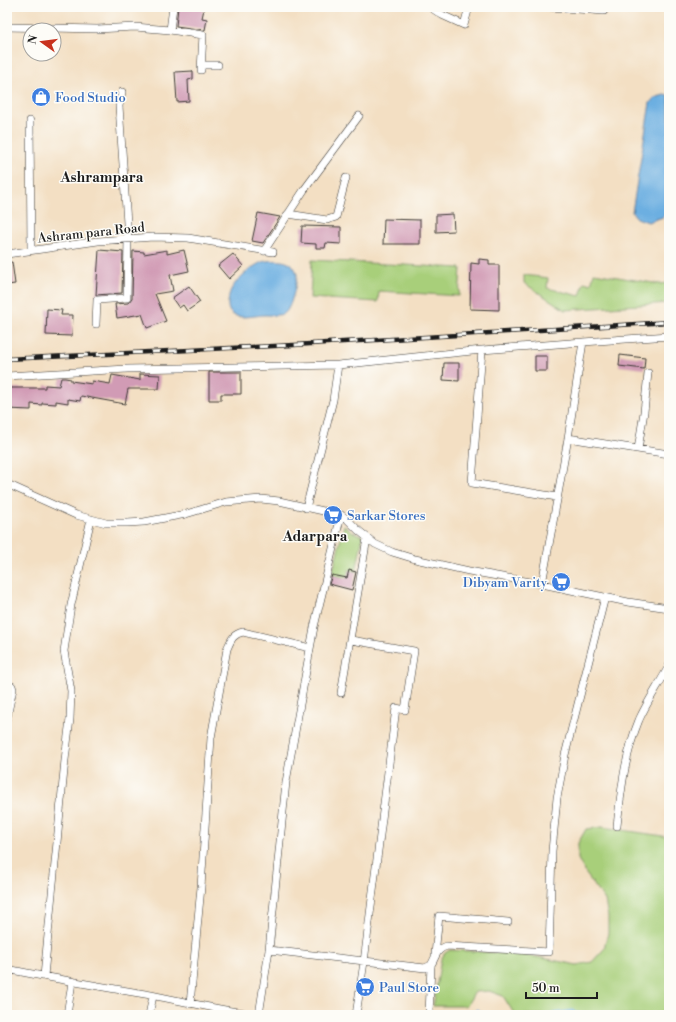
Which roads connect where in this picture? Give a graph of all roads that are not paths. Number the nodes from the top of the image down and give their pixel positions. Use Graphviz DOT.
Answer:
graph roads {
  1 [pos="173,7"];
  2 [pos="430,7"];
  3 [pos="470,7"];
  4 [pos="550,7"];
  5 [pos="605,7"];
  6 [pos="7,27"];
  7 [pos="170,30"];
  8 [pos="218,65"];
  9 [pos="122,92"];
  10 [pos="359,116"];
  11 [pos="30,121"];
  12 [pos="346,178"];
  13 [pos="288,214"];
  14 [pos="128,238"];
  15 [pos="31,250"];
  16 [pos="264,250"];
  17 [pos="273,252"];
  18 [pos="7,254"];
  19 [pos="96,324"];
  20 [pos="669,336"];
  21 [pos="582,342"];
  22 [pos="482,350"];
  23 [pos="338,365"];
  24 [pos="648,373"];
  25 [pos="7,376"];
  26 [pos="568,438"];
  27 [pos="638,449"];
  28 [pos="669,454"];
  29 [pos="7,484"];
  30 [pos="558,497"];
  31 [pos="306,508"];
  32 [pos="340,515"];
  33 [pos="91,519"];
  34 [pos="367,538"];
  35 [pos="542,584"];
  36 [pos="605,597"];
  37 [pos="669,608"];
  38 [pos="351,640"];
  39 [pos="310,648"];
  40 [pos="669,666"];
  41 [pos="7,684"];
  42 [pos="342,693"];
  43 [pos="7,717"];
  44 [pos="617,826"];
  45 [pos="508,922"];
  46 [pos="269,950"];
  47 [pos="364,962"];
  48 [pos="432,963"];
  49 [pos="8,970"];
  50 [pos="44,976"];
  51 [pos="72,982"];
  52 [pos="7,983"];
  53 [pos="153,996"];
  54 [pos="190,1004"];
  55 [pos="67,1015"];
  56 [pos="149,1015"];
  57 [pos="259,1015"];
  58 [pos="356,1015"];
  59 [pos="429,1015"];
  1 -- 7 [label="street"];
  2 -- 3 [label="street"];
  4 -- 5 [label="street"];
  6 -- 7 [label="street"];
  7 -- 8 [label="street"];
  9 -- 14 [label="street"];
  10 -- 13 [label="street"];
  11 -- 15 [label="street"];
  12 -- 13 [label="street"];
  13 -- 16 [label="street"];
  14 -- 15 [label="street, Ashram para Road"];
  14 -- 16 [label="street, Ashram para Road"];
  14 -- 19 [label="street"];
  15 -- 18 [label="street, Ashram para Road"];
  16 -- 17 [label="street, Ashram para Road"];
  20 -- 21 [label="street"];
  21 -- 22 [label="street"];
  21 -- 26 [label="street"];
  22 -- 23 [label="street"];
  22 -- 30 [label="street"];
  23 -- 25 [label="street"];
  23 -- 31 [label="street"];
  24 -- 27 [label="street"];
  26 -- 27 [label="street"];
  26 -- 30 [label="street"];
  27 -- 28 [label="street"];
  29 -- 33 [label="street"];
  30 -- 35 [label="street"];
  31 -- 32 [label="street"];
  31 -- 33 [label="street"];
  32 -- 34 [label="street"];
  32 -- 39 [label="street"];
  33 -- 50 [label="street"];
  34 -- 35 [label="street"];
  34 -- 38 [label="street"];
  35 -- 36 [label="street"];
  36 -- 37 [label="street"];
  36 -- 48 [label="street"];
  38 -- 42 [label="street"];
  38 -- 47 [label="street"];
  39 -- 46 [label="street"];
  39 -- 54 [label="street"];
  40 -- 44 [label="street"];
  41 -- 43 [label="street"];
  45 -- 48 [label="street"];
  46 -- 47 [label="street"];
  46 -- 57 [label="street"];
  47 -- 48 [label="street"];
  47 -- 58 [label="street"];
  48 -- 59 [label="street"];
  49 -- 50 [label="street"];
  49 -- 52 [label="street"];
  50 -- 51 [label="street"];
  51 -- 53 [label="street"];
  51 -- 55 [label="street"];
  53 -- 54 [label="street"];
  53 -- 56 [label="street"];
  54 -- 57 [label="street"];
}
